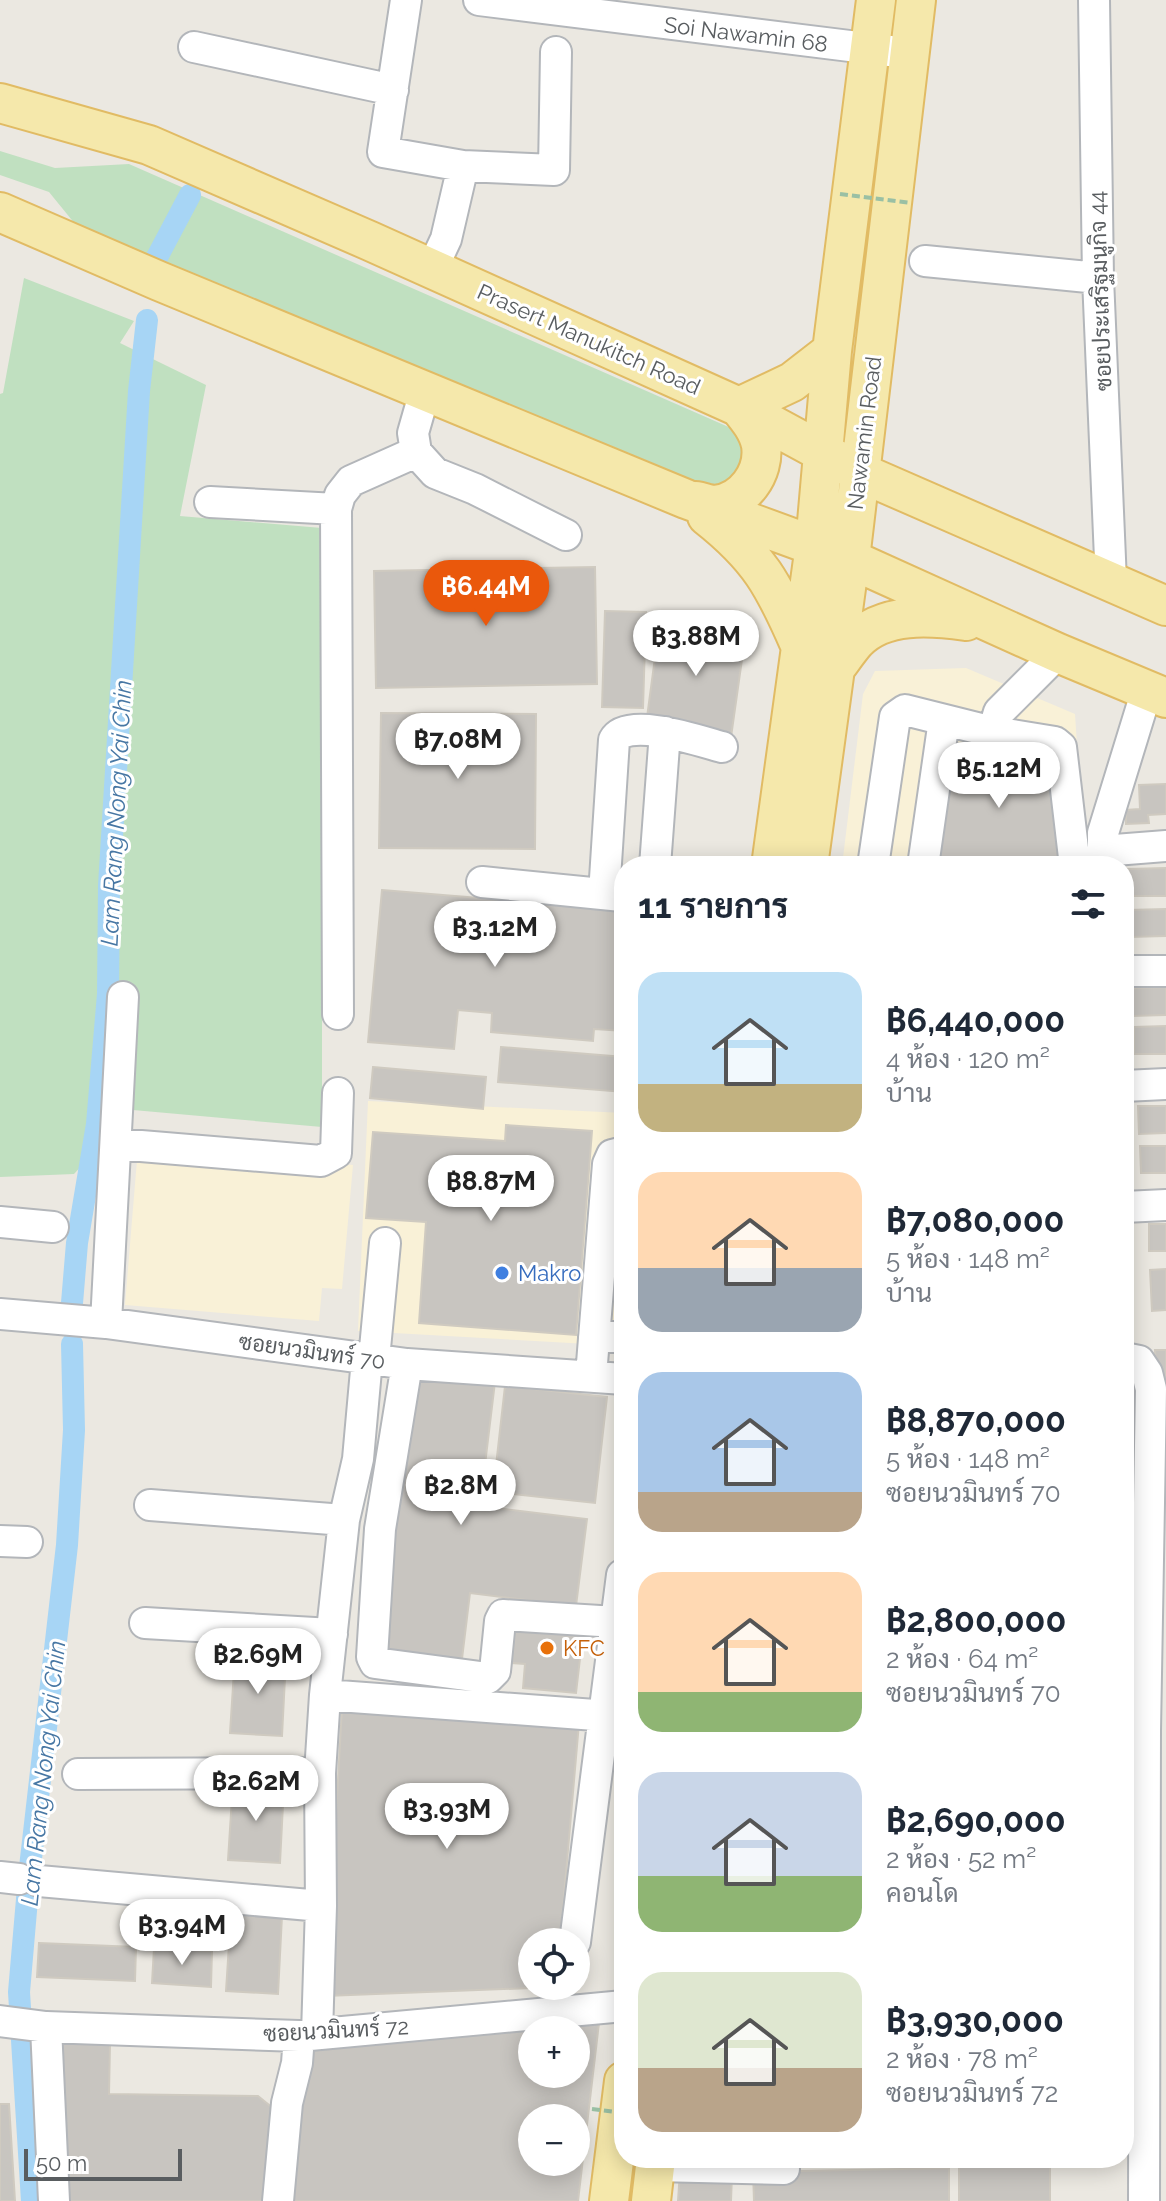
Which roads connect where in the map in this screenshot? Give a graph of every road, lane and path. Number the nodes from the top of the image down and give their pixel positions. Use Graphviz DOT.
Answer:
graph roads {
  1 [pos="406,0"];
  2 [pos="479,0"];
  3 [pos="876,0"];
  4 [pos="916,0"];
  5 [pos="1094,0"];
  6 [pos="194,47"];
  7 [pos="870,49"];
  8 [pos="556,52"];
  9 [pos="910,53"];
  10 [pos="393,90"];
  11 [pos="0,103"];
  12 [pos="463,166"];
  13 [pos="840,194"];
  14 [pos="911,203"];
  15 [pos="0,212"];
  16 [pos="925,261"];
  17 [pos="432,269"];
  18 [pos="1098,278"];
  19 [pos="832,351"];
  20 [pos="425,391"];
  21 [pos="739,407"];
  22 [pos="416,452"];
  23 [pos="823,452"];
  24 [pos="859,472"];
  25 [pos="686,499"];
  26 [pos="210,502"];
  27 [pos="336,509"];
  28 [pos="566,535"];
  29 [pos="815,545"];
  30 [pos="850,559"];
  31 [pos="1111,582"];
  32 [pos="1166,606"];
  33 [pos="993,624"];
  34 [pos="800,645"];
  35 [pos="1058,653"];
  36 [pos="833,671"];
  37 [pos="1156,694"];
  38 [pos="944,720"];
  39 [pos="665,732"];
  40 [pos="993,732"];
  41 [pos="722,747"];
  42 [pos="1166,846"];
  43 [pos="656,856"];
  44 [pos="772,856"];
  45 [pos="809,856"];
  46 [pos="874,856"];
  47 [pos="924,856"];
  48 [pos="1074,856"];
  49 [pos="1102,856"];
  50 [pos="1117,856"];
  51 [pos="482,882"];
  52 [pos="614,895"];
  53 [pos="1134,971"];
  54 [pos="1166,971"];
  55 [pos="123,997"];
  56 [pos="338,1014"];
  57 [pos="1166,1084"];
  58 [pos="1134,1086"];
  59 [pos="338,1093"];
  60 [pos="117,1144"];
  61 [pos="614,1154"];
  62 [pos="1166,1205"];
  63 [pos="1134,1207"];
  64 [pos="0,1222"];
  65 [pos="53,1227"];
  66 [pos="385,1243"];
  67 [pos="0,1314"];
  68 [pos="106,1323"];
  69 [pos="609,1337"];
  70 [pos="371,1359"];
  71 [pos="1134,1360"];
  72 [pos="407,1364"];
  73 [pos="591,1376"];
  74 [pos="614,1378"];
  75 [pos="150,1505"];
  76 [pos="344,1520"];
  77 [pos="614,1622"];
  78 [pos="145,1623"];
  79 [pos="332,1634"];
  80 [pos="325,1695"];
  81 [pos="614,1716"];
  82 [pos="1156,1731"];
  83 [pos="320,1773"];
  84 [pos="78,1774"];
  85 [pos="1156,1846"];
  86 [pos="19,1879"];
  87 [pos="321,1906"];
  88 [pos="577,1928"];
  89 [pos="561,2000"];
  90 [pos="576,2000"];
  91 [pos="614,2005"];
  92 [pos="21,2024"];
  93 [pos="1156,2034"];
  94 [pos="308,2035"];
  95 [pos="592,2109"];
  96 [pos="614,2112"];
  97 [pos="614,2161"];
  98 [pos="784,2169"];
  99 [pos="654,2175"];
  100 [pos="54,2201"];
  101 [pos="278,2201"];
  102 [pos="609,2201"];
  103 [pos="1144,2201"];
  1 -- 10 [label="street"];
  2 -- 7 [label="street, Soi Nawamin 68"];
  3 -- 7 [label="main road, Nawamin Road"];
  4 -- 9 [label="main road, Nawamin Road"];
  5 -- 18 [label="street, ซอยประเสริฐมนูกิจ 44"];
  6 -- 10 [label="street"];
  7 -- 9 [label="street, Soi Nawamin 68"];
  7 -- 19 [label="main road, Nawamin Road"];
  8 -- 12 [label="street"];
  9 -- 24 [label="main road, Nawamin Road"];
  10 -- 12 [label="street"];
  11 -- 17 [label="main road, Prasert Manukitch Road"];
  12 -- 17 [label="street"];
  13 -- 14 [label="path, bridge"];
  15 -- 20 [label="main road"];
  16 -- 18 [label="street"];
  17 -- 21 [label="main road, Prasert Manukitch Road"];
  18 -- 31 [label="street, ซอยประเสริฐมนูกิจ 44"];
  19 -- 21 [label="main road"];
  19 -- 23 [label="main road, Nawamin Road"];
  20 -- 22 [label="street"];
  20 -- 25 [label="main road"];
  21 -- 23 [label="main road, Prasert Manukitch Road"];
  21 -- 25 [label="main road"];
  22 -- 27 [label="street"];
  22 -- 28 [label="street"];
  23 -- 24 [label="main road, Prasert Manukitch Road"];
  23 -- 29 [label="main road, Nawamin Road"];
  24 -- 30 [label="main road, Nawamin Road"];
  24 -- 31 [label="main road, Prasert Manukitch Road"];
  25 -- 29 [label="main road"];
  25 -- 34 [label="main road"];
  26 -- 27 [label="street"];
  27 -- 56 [label="street"];
  29 -- 30 [label="main road"];
  29 -- 34 [label="main road, Nawamin Road"];
  30 -- 33 [label="main road"];
  30 -- 36 [label="main road, Nawamin Road"];
  31 -- 32 [label="main road, Prasert Manukitch Road"];
  33 -- 35 [label="main road"];
  33 -- 36 [label="main road"];
  34 -- 44 [label="main road, Nawamin Road"];
  35 -- 37 [label="main road"];
  35 -- 40 [label="street"];
  36 -- 45 [label="main road, Nawamin Road"];
  37 -- 49 [label="street"];
  38 -- 40 [label="street"];
  38 -- 46 [label="street"];
  38 -- 47 [label="street"];
  39 -- 41 [label="street"];
  39 -- 43 [label="street"];
  39 -- 52 [label="street"];
  40 -- 48 [label="street"];
  42 -- 50 [label="street"];
  51 -- 52 [label="street"];
  53 -- 54 [label="street"];
  55 -- 60 [label="street"];
  57 -- 58 [label="street"];
  59 -- 60 [label="street"];
  60 -- 68 [label="street"];
  61 -- 69 [label="street"];
  62 -- 63 [label="street"];
  64 -- 65 [label="street"];
  66 -- 70 [label="street"];
  67 -- 68 [label="street, ซอยนวมินทร์ 70"];
  68 -- 70 [label="street, ซอยนวมินทร์ 70"];
  69 -- 73 [label="street"];
  70 -- 72 [label="street, ซอยนวมินทร์ 70"];
  70 -- 76 [label="street"];
  71 -- 82 [label="street"];
  72 -- 73 [label="street, ซอยนวมินทร์ 70"];
  72 -- 77 [label="street"];
  73 -- 74 [label="street, ซอยนวมินทร์ 70"];
  75 -- 76 [label="street"];
  76 -- 79 [label="street"];
  78 -- 79 [label="street"];
  79 -- 80 [label="street"];
  80 -- 81 [label="street"];
  80 -- 83 [label="street"];
  81 -- 88 [label="street"];
  82 -- 85 [label="street"];
  83 -- 84 [label="street"];
  83 -- 87 [label="street"];
  85 -- 93 [label="street"];
  86 -- 87 [label="street"];
  87 -- 94 [label="street"];
  89 -- 94 [label="street, ซอยนวมินทร์ 72"];
  90 -- 91 [label="street, ซอยนวมินทร์ 72"];
  92 -- 94 [label="street, ซอยนวมินทร์ 72"];
  92 -- 100 [label="street"];
  93 -- 103 [label="street"];
  94 -- 101 [label="street"];
  95 -- 96 [label="path, bridge"];
  97 -- 102 [label="main road"];
  98 -- 99 [label="street"];
}
